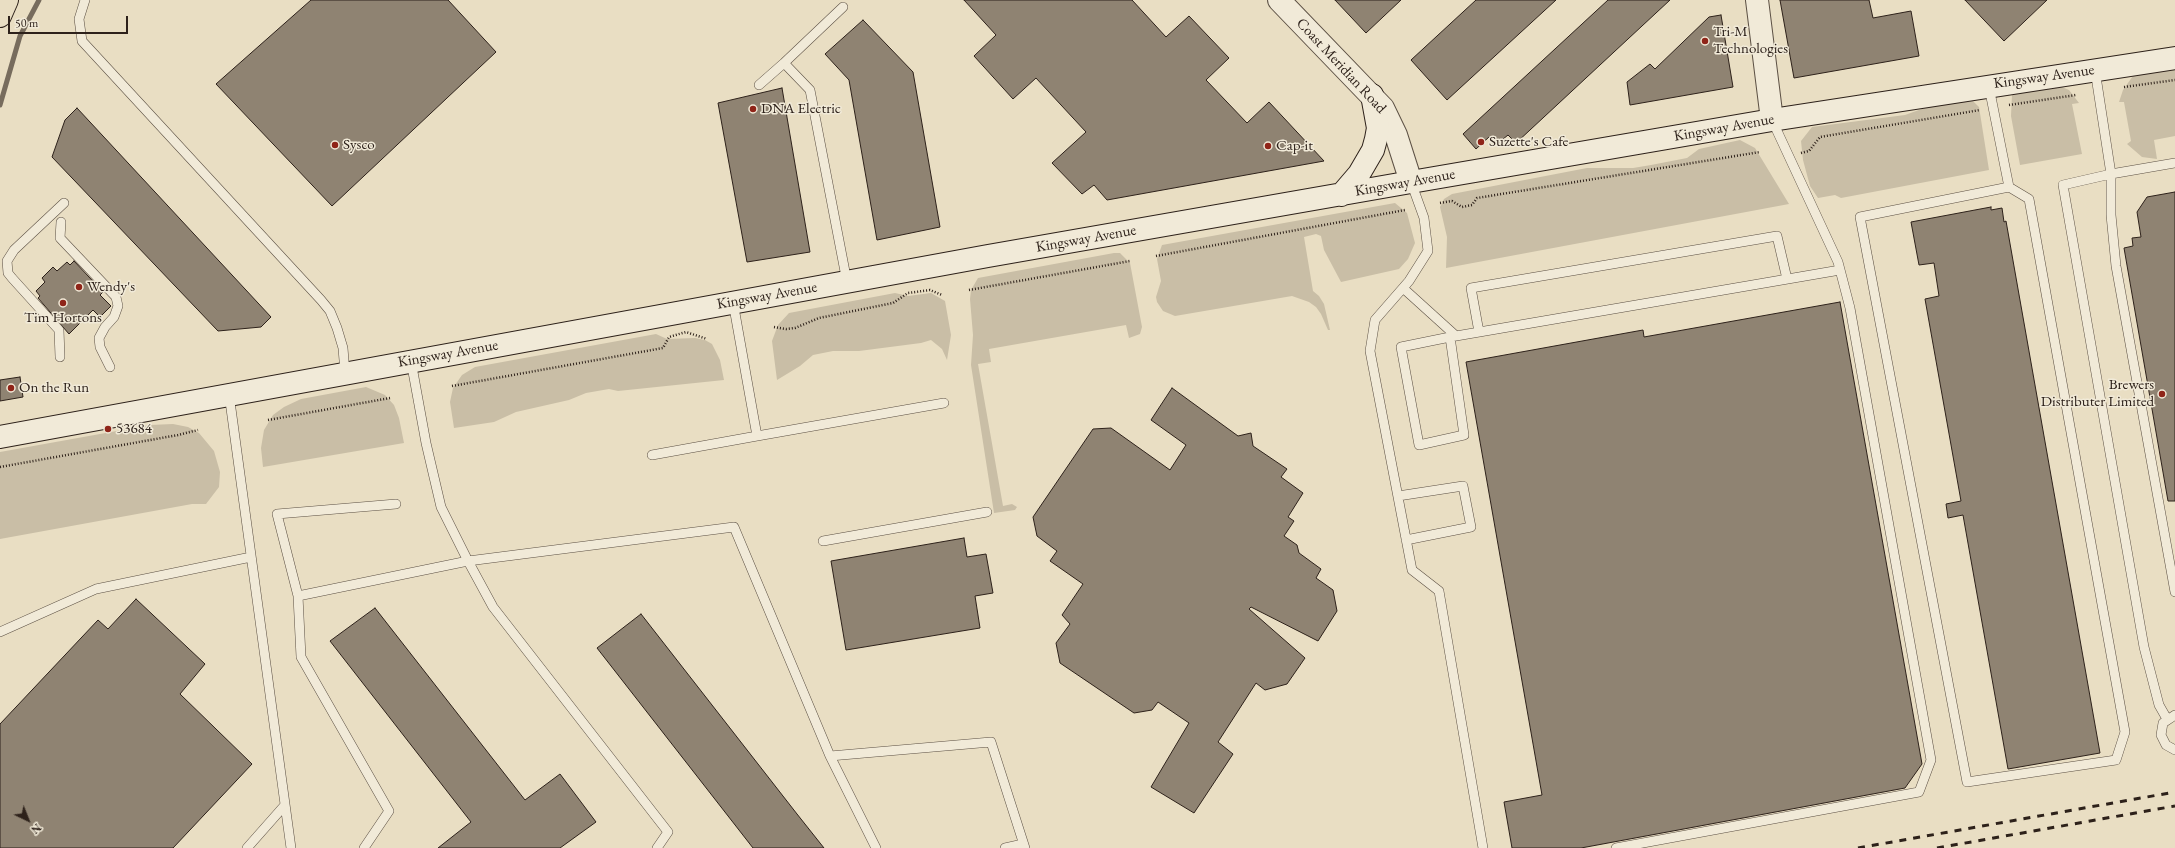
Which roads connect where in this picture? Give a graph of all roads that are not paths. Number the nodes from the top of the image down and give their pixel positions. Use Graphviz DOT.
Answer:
graph roads {
  1 [pos="7,0"];
  2 [pos="85,0"];
  3 [pos="1279,0"];
  4 [pos="1757,0"];
  5 [pos="843,7"];
  6 [pos="0,16"];
  7 [pos="2175,58"];
  8 [pos="784,63"];
  9 [pos="2095,70"];
  10 [pos="759,85"];
  11 [pos="1988,86"];
  12 [pos="1372,95"];
  13 [pos="1772,120"];
  14 [pos="2175,163"];
  15 [pos="2111,174"];
  16 [pos="1410,182"];
  17 [pos="2009,187"];
  18 [pos="1341,195"];
  19 [pos="64,203"];
  20 [pos="62,222"];
  21 [pos="1840,270"];
  22 [pos="1786,279"];
  23 [pos="847,282"];
  24 [pos="1403,288"];
  25 [pos="733,302"];
  26 [pos="1479,332"];
  27 [pos="1453,336"];
  28 [pos="60,357"];
  29 [pos="411,361"];
  30 [pos="110,366"];
  31 [pos="345,373"];
  32 [pos="229,394"];
  33 [pos="944,404"];
  34 [pos="757,436"];
  35 [pos="0,437"];
  36 [pos="652,455"];
  37 [pos="1398,496"];
  38 [pos="396,504"];
  39 [pos="987,512"];
  40 [pos="1406,540"];
  41 [pos="824,541"];
  42 [pos="251,557"];
  43 [pos="468,560"];
  44 [pos="2175,592"];
  45 [pos="298,596"];
  46 [pos="1,632"];
  47 [pos="2171,717"];
  48 [pos="2175,750"];
  49 [pos="830,756"];
  50 [pos="285,804"];
  51 [pos="1024,846"];
  52 [pos="247,848"];
  53 [pos="291,848"];
  54 [pos="364,848"];
  55 [pos="657,848"];
  56 [pos="876,848"];
  57 [pos="1006,848"];
  58 [pos="1483,848"];
  59 [pos="1616,848"];
  1 -- 6 [label="highway"];
  2 -- 31 [label="lane"];
  3 -- 12 [label="main road, Coast Meridian Road"];
  4 -- 13 [label="main road"];
  5 -- 8 [label="lane"];
  7 -- 9 [label="main road, Kingsway Avenue"];
  8 -- 10 [label="lane"];
  8 -- 23 [label="lane"];
  9 -- 11 [label="main road, Kingsway Avenue"];
  9 -- 15 [label="lane"];
  11 -- 13 [label="main road, Kingsway Avenue"];
  11 -- 17 [label="lane"];
  12 -- 16 [label="main road, Coast Meridian Road"];
  12 -- 18 [label="main road"];
  13 -- 16 [label="main road, Kingsway Avenue"];
  13 -- 21 [label="lane"];
  14 -- 15 [label="lane"];
  15 -- 44 [label="lane"];
  15 -- 47 [label="lane"];
  16 -- 18 [label="main road, Kingsway Avenue"];
  16 -- 24 [label="lane"];
  17 -- 17 [label="lane"];
  18 -- 23 [label="main road, Kingsway Avenue"];
  19 -- 28 [label="lane"];
  20 -- 30 [label="lane"];
  21 -- 22 [label="lane"];
  21 -- 59 [label="lane"];
  22 -- 26 [label="lane"];
  22 -- 26 [label="lane"];
  23 -- 25 [label="main road, Kingsway Avenue"];
  24 -- 27 [label="lane"];
  24 -- 37 [label="lane"];
  25 -- 29 [label="main road, Kingsway Avenue"];
  25 -- 34 [label="lane"];
  26 -- 27 [label="lane"];
  27 -- 27 [label="lane"];
  29 -- 31 [label="main road, Kingsway Avenue"];
  29 -- 43 [label="lane"];
  31 -- 32 [label="main road, Kingsway Avenue"];
  32 -- 35 [label="main road, Kingsway Avenue"];
  32 -- 42 [label="lane"];
  33 -- 34 [label="lane"];
  34 -- 36 [label="lane"];
  37 -- 40 [label="lane"];
  37 -- 40 [label="lane"];
  38 -- 45 [label="lane"];
  39 -- 41 [label="lane"];
  40 -- 58 [label="lane"];
  42 -- 46 [label="lane"];
  42 -- 50 [label="lane"];
  43 -- 45 [label="lane"];
  43 -- 49 [label="lane"];
  43 -- 55 [label="lane"];
  45 -- 54 [label="lane"];
  47 -- 48 [label="lane"];
  49 -- 51 [label="lane"];
  49 -- 56 [label="lane"];
  50 -- 52 [label="lane"];
  50 -- 53 [label="lane"];
  51 -- 57 [label="lane"];
}
